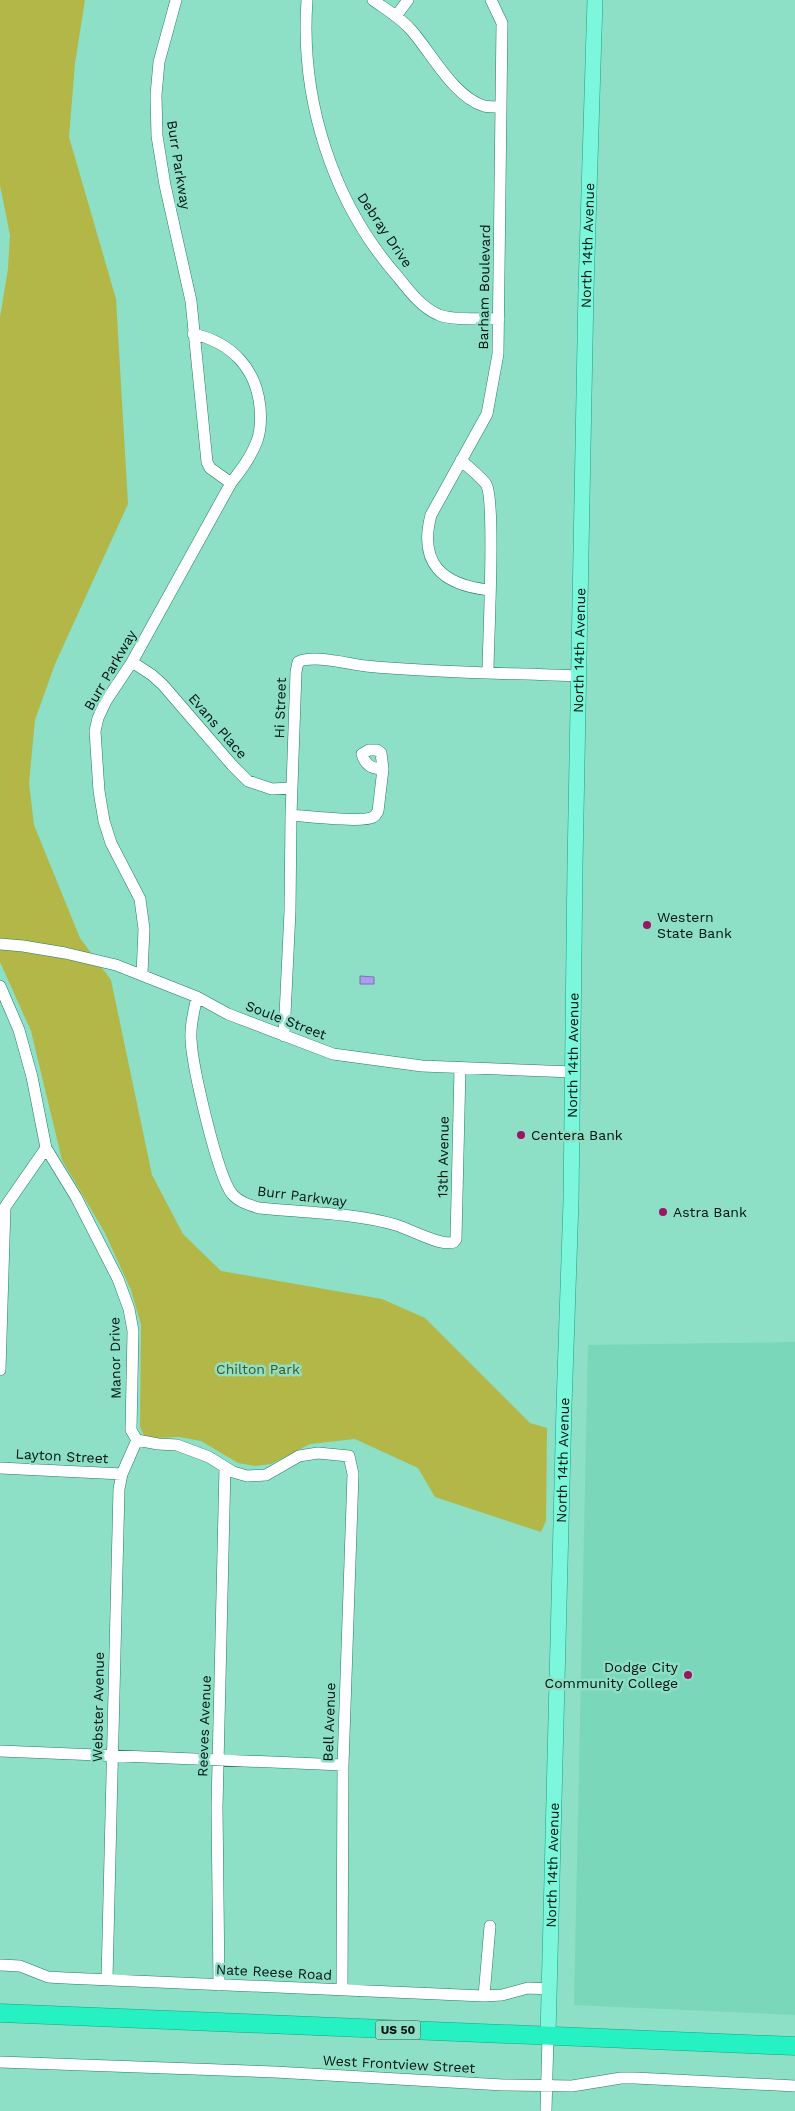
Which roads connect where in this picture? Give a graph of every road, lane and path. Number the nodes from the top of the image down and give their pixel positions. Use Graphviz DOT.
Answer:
graph roads {
  1 [pos="176,0"];
  2 [pos="307,0"];
  3 [pos="373,0"];
  4 [pos="408,0"];
  5 [pos="491,0"];
  6 [pos="595,0"];
  7 [pos="396,16"];
  8 [pos="500,107"];
  9 [pos="500,319"];
  10 [pos="193,334"];
  11 [pos="461,460"];
  12 [pos="231,483"];
  13 [pos="489,590"];
  14 [pos="132,662"];
  15 [pos="488,672"];
  16 [pos="579,676"];
  17 [pos="383,769"];
  18 [pos="292,788"];
  19 [pos="291,815"];
  20 [pos="0,944"];
  21 [pos="142,974"];
  22 [pos="0,986"];
  23 [pos="197,997"];
  24 [pos="284,1036"];
  25 [pos="460,1068"];
  26 [pos="573,1072"];
  27 [pos="46,1148"];
  28 [pos="2,1206"];
  29 [pos="451,1244"];
  30 [pos="0,1370"];
  31 [pos="137,1440"];
  32 [pos="226,1467"];
  33 [pos="0,1468"];
  34 [pos="122,1474"];
  35 [pos="0,1751"];
  36 [pos="112,1756"];
  37 [pos="218,1760"];
  38 [pos="342,1765"];
  39 [pos="490,1926"];
  40 [pos="0,1965"];
  41 [pos="107,1979"];
  42 [pos="218,1985"];
  43 [pos="549,1989"];
  44 [pos="342,1990"];
  45 [pos="484,1996"];
  46 [pos="0,2013"];
  47 [pos="548,2036"];
  48 [pos="795,2046"];
  49 [pos="0,2062"];
  50 [pos="546,2086"];
  51 [pos="795,2086"];
  52 [pos="546,2111"];
  1 -- 10 [label="street, Burr Parkway"];
  2 -- 9 [label="street, Debray Drive"];
  3 -- 7 [label="street"];
  4 -- 7 [label="street"];
  5 -- 8 [label="street, Barham Boulevard"];
  6 -- 16 [label="main road, North 14th Avenue"];
  7 -- 8 [label="street"];
  8 -- 9 [label="street, Barham Boulevard"];
  9 -- 11 [label="street, Barham Boulevard"];
  10 -- 12 [label="street, Burr Parkway"];
  10 -- 12 [label="street, Burr Parkway"];
  11 -- 13 [label="street"];
  11 -- 13 [label="street, Barham Boulevard"];
  12 -- 14 [label="street, Burr Parkway"];
  13 -- 15 [label="street"];
  14 -- 18 [label="street, Evans Place"];
  14 -- 21 [label="street, Burr Parkway"];
  15 -- 16 [label="street, Hi Street"];
  15 -- 18 [label="street, Hi Street"];
  16 -- 26 [label="main road, North 14th Avenue"];
  17 -- 19 [label="street"];
  18 -- 19 [label="street, Hi Street"];
  19 -- 24 [label="street, Hi Street"];
  20 -- 21 [label="street, Soule Street"];
  21 -- 23 [label="street, Soule Street"];
  22 -- 27 [label="street, Manor Drive"];
  23 -- 24 [label="street, Soule Street"];
  23 -- 29 [label="street, Burr Parkway"];
  24 -- 25 [label="street, Soule Street"];
  25 -- 26 [label="street, Soule Street"];
  25 -- 29 [label="street, 13th Avenue"];
  26 -- 43 [label="main road, North 14th Avenue"];
  27 -- 28 [label="street"];
  27 -- 31 [label="street, Manor Drive"];
  28 -- 30 [label="street"];
  31 -- 32 [label="street"];
  31 -- 34 [label="street, Webster Avenue"];
  32 -- 37 [label="street, Reeves Avenue"];
  32 -- 38 [label="street, Bell Avenue"];
  33 -- 34 [label="street, Layton Street"];
  34 -- 36 [label="street, Webster Avenue"];
  35 -- 36 [label="street"];
  36 -- 37 [label="street"];
  36 -- 41 [label="street, Webster Avenue"];
  37 -- 38 [label="street"];
  37 -- 42 [label="street, Reeves Avenue"];
  38 -- 44 [label="street, Bell Avenue"];
  39 -- 45 [label="street"];
  40 -- 41 [label="street, Nate Reese Road"];
  41 -- 42 [label="street, Nate Reese Road"];
  42 -- 44 [label="street, Nate Reese Road"];
  43 -- 45 [label="street, Nate Reese Road"];
  43 -- 47 [label="main road, North 14th Avenue"];
  44 -- 45 [label="street, Nate Reese Road"];
  46 -- 47 [label="highway, US 50"];
  47 -- 48 [label="highway, US 50"];
  47 -- 50 [label="street, North 14th Avenue"];
  49 -- 50 [label="street, West Frontview Street"];
  50 -- 51 [label="street, West Frontview Street"];
  50 -- 52 [label="street, North 14th Avenue"];
}
